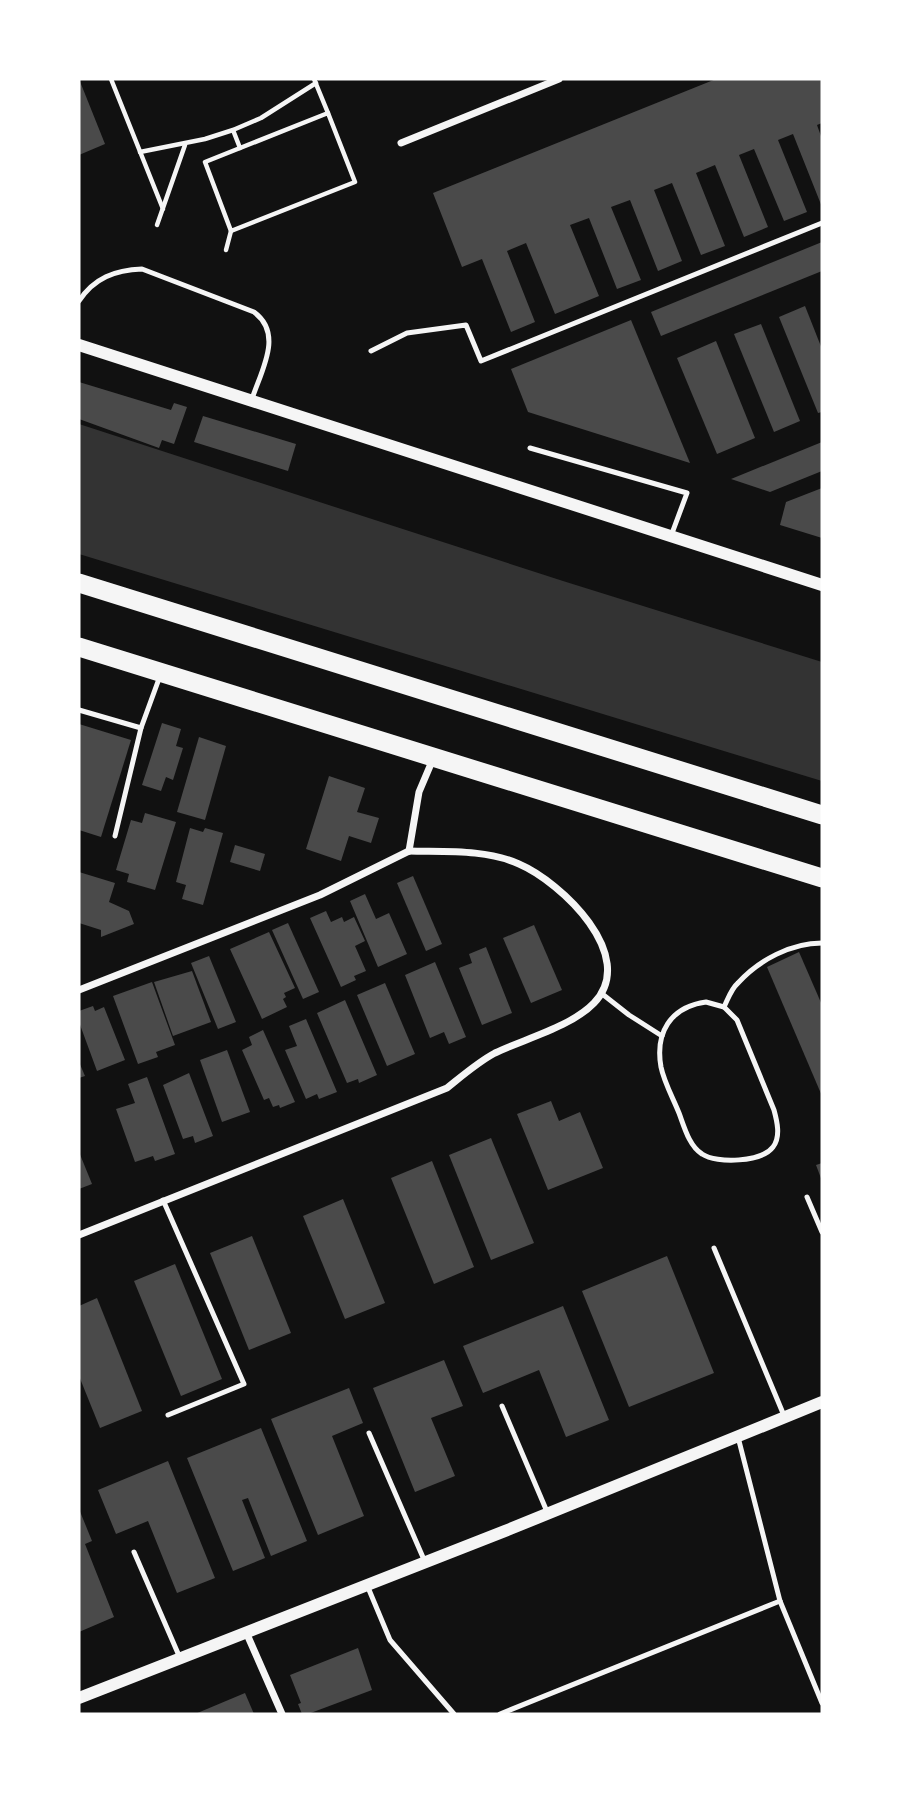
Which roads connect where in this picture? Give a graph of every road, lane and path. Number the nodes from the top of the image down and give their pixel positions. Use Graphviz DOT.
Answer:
graph roads {
  1 [pos="111,79"];
  2 [pos="559,79"];
  3 [pos="315,81"];
  4 [pos="328,113"];
  5 [pos="233,130"];
  6 [pos="401,143"];
  7 [pos="185,144"];
  8 [pos="240,148"];
  9 [pos="140,152"];
  10 [pos="163,209"];
  11 [pos="822,223"];
  12 [pos="157,225"];
  13 [pos="231,231"];
  14 [pos="226,250"];
  15 [pos="79,301"];
  16 [pos="79,345"];
  17 [pos="371,351"];
  18 [pos="251,401"];
  19 [pos="530,448"];
  20 [pos="671,537"];
  21 [pos="79,583"];
  22 [pos="822,585"];
  23 [pos="79,648"];
  24 [pos="161,673"];
  25 [pos="79,710"];
  26 [pos="141,728"];
  27 [pos="433,759"];
  28 [pos="822,815"];
  29 [pos="115,836"];
  30 [pos="409,851"];
  31 [pos="822,878"];
  32 [pos="822,943"];
  33 [pos="79,990"];
  34 [pos="601,993"];
  35 [pos="724,1007"];
  36 [pos="662,1036"];
  37 [pos="807,1196"];
  38 [pos="163,1200"];
  39 [pos="822,1232"];
  40 [pos="79,1235"];
  41 [pos="714,1248"];
  42 [pos="822,1404"];
  43 [pos="502,1406"];
  44 [pos="168,1415"];
  45 [pos="785,1418"];
  46 [pos="369,1433"];
  47 [pos="738,1437"];
  48 [pos="548,1514"];
  49 [pos="134,1552"];
  50 [pos="425,1562"];
  51 [pos="367,1585"];
  52 [pos="780,1601"];
  53 [pos="246,1632"];
  54 [pos="180,1658"];
  55 [pos="79,1698"];
  56 [pos="822,1703"];
  57 [pos="282,1714"];
  58 [pos="454,1714"];
  59 [pos="500,1714"];
  1 -- 9 [label="path"];
  2 -- 6 [label="street"];
  3 -- 4 [label="path"];
  3 -- 5 [label="path"];
  4 -- 8 [label="path"];
  4 -- 13 [label="path"];
  5 -- 7 [label="path"];
  5 -- 8 [label="path"];
  7 -- 9 [label="path"];
  7 -- 10 [label="path"];
  8 -- 13 [label="path"];
  9 -- 10 [label="path"];
  10 -- 12 [label="path"];
  11 -- 17 [label="lane"];
  13 -- 14 [label="path"];
  15 -- 18 [label="lane"];
  16 -- 18 [label="street"];
  18 -- 20 [label="street"];
  19 -- 20 [label="lane"];
  20 -- 22 [label="street"];
  21 -- 28 [label="highway"];
  23 -- 24 [label="highway"];
  24 -- 26 [label="lane"];
  24 -- 27 [label="highway"];
  25 -- 26 [label="lane"];
  26 -- 29 [label="lane"];
  27 -- 30 [label="street"];
  27 -- 31 [label="highway"];
  30 -- 33 [label="street"];
  30 -- 34 [label="street"];
  32 -- 35 [label="lane"];
  34 -- 36 [label="lane"];
  34 -- 38 [label="street"];
  35 -- 36 [label="lane"];
  35 -- 36 [label="lane"];
  37 -- 39 [label="lane"];
  38 -- 40 [label="street"];
  38 -- 44 [label="lane"];
  41 -- 45 [label="lane"];
  42 -- 45 [label="street"];
  43 -- 48 [label="lane"];
  45 -- 47 [label="street"];
  46 -- 50 [label="lane"];
  47 -- 48 [label="street"];
  47 -- 52 [label="lane"];
  48 -- 50 [label="street"];
  49 -- 54 [label="lane"];
  50 -- 51 [label="street"];
  51 -- 53 [label="street"];
  51 -- 58 [label="lane"];
  52 -- 56 [label="lane"];
  52 -- 59 [label="lane"];
  53 -- 54 [label="street"];
  53 -- 57 [label="street"];
  54 -- 55 [label="street"];
}
